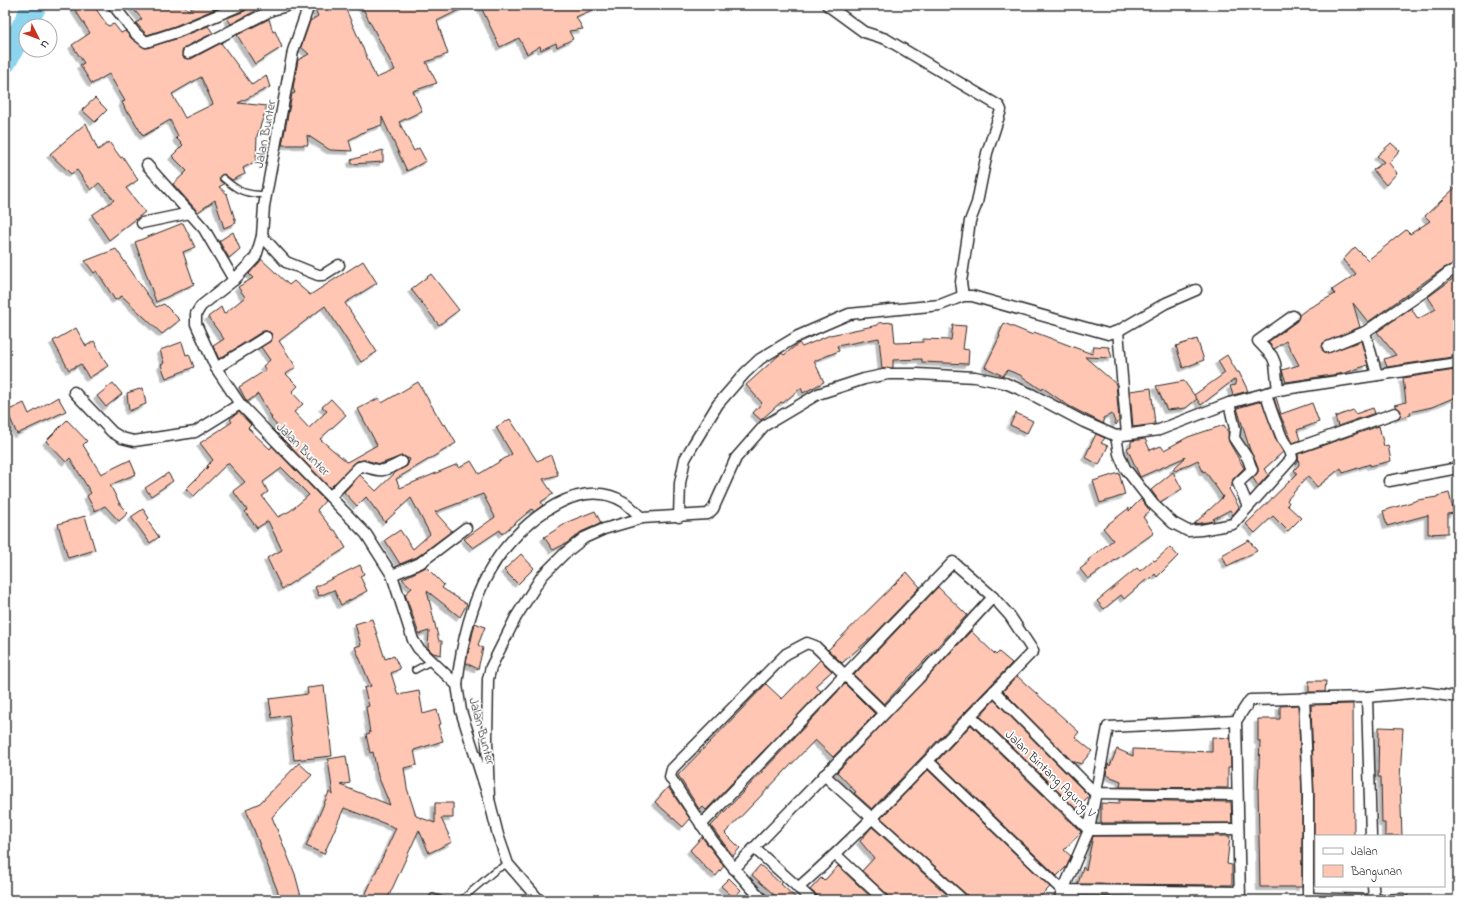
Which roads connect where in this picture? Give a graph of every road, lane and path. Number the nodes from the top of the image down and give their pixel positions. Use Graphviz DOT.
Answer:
graph roads {
  1 [pos="112,5"];
  2 [pos="242,5"];
  3 [pos="291,5"];
  4 [pos="309,5"];
  5 [pos="827,5"];
  6 [pos="270,7"];
  7 [pos="188,53"];
  8 [pos="147,165"];
  9 [pos="223,178"];
  10 [pos="266,195"];
  11 [pos="190,213"];
  12 [pos="142,223"];
  13 [pos="262,236"];
  14 [pos="339,265"];
  15 [pos="1458,268"];
  16 [pos="234,280"];
  17 [pos="1196,290"];
  18 [pos="963,296"];
  19 [pos="1293,316"];
  20 [pos="1118,331"];
  21 [pos="1365,332"];
  22 [pos="266,337"];
  23 [pos="1328,347"];
  24 [pos="1458,363"];
  25 [pos="216,368"];
  26 [pos="1377,375"];
  27 [pos="1278,390"];
  28 [pos="74,392"];
  29 [pos="1266,393"];
  30 [pos="1229,403"];
  31 [pos="240,404"];
  32 [pos="1395,413"];
  33 [pos="1127,434"];
  34 [pos="1116,436"];
  35 [pos="1291,450"];
  36 [pos="402,462"];
  37 [pos="1458,468"];
  38 [pos="1389,480"];
  39 [pos="331,496"];
  40 [pos="1248,506"];
  41 [pos="680,517"];
  42 [pos="642,518"];
  43 [pos="466,528"];
  44 [pos="392,575"];
  45 [pos="994,597"];
  46 [pos="425,654"];
  47 [pos="415,670"];
  48 [pos="845,674"];
  49 [pos="457,685"];
  50 [pos="994,691"];
  51 [pos="1367,697"];
  52 [pos="1458,697"];
  53 [pos="1304,698"];
  54 [pos="884,713"];
  55 [pos="972,717"];
  56 [pos="1236,721"];
  57 [pos="929,762"];
  58 [pos="824,775"];
  59 [pos="1096,794"];
  60 [pos="1237,795"];
  61 [pos="489,799"];
  62 [pos="872,819"];
  63 [pos="701,826"];
  64 [pos="1238,829"];
  65 [pos="1089,830"];
  66 [pos="1372,835"];
  67 [pos="754,848"];
  68 [pos="836,855"];
  69 [pos="508,864"];
  70 [pos="734,869"];
  71 [pos="1373,887"];
  72 [pos="798,888"];
  73 [pos="1061,895"];
  74 [pos="1240,896"];
  75 [pos="433,897"];
  76 [pos="1308,899"];
  77 [pos="1403,899"];
  78 [pos="442,900"];
  79 [pos="461,900"];
  80 [pos="539,900"];
  81 [pos="763,900"];
  82 [pos="812,900"];
  83 [pos="884,900"];
  84 [pos="963,900"];
  85 [pos="1370,900"];
  86 [pos="1374,900"];
  87 [pos="1380,900"];
  1 -- 2 [label="street"];
  3 -- 6 [label="street"];
  4 -- 10 [label="street, Jalan Bunter"];
  5 -- 18 [label="street"];
  6 -- 7 [label="street"];
  8 -- 11 [label="street"];
  9 -- 10 [label="lane"];
  10 -- 13 [label="street, Jalan Bunter"];
  11 -- 12 [label="street"];
  11 -- 16 [label="street"];
  13 -- 14 [label="street"];
  13 -- 16 [label="street, Jalan Bunter"];
  15 -- 21 [label="street"];
  16 -- 25 [label="street, Jalan Bunter"];
  17 -- 20 [label="street"];
  18 -- 20 [label="street"];
  18 -- 41 [label="street"];
  19 -- 27 [label="street"];
  20 -- 33 [label="street"];
  21 -- 23 [label="street"];
  21 -- 26 [label="street"];
  22 -- 25 [label="street"];
  24 -- 26 [label="street"];
  25 -- 31 [label="street, Jalan Bunter"];
  26 -- 27 [label="street"];
  27 -- 29 [label="street"];
  28 -- 31 [label="street"];
  29 -- 30 [label="street"];
  29 -- 35 [label="street"];
  30 -- 33 [label="street"];
  30 -- 40 [label="street"];
  31 -- 39 [label="street, Jalan Bunter"];
  32 -- 35 [label="street"];
  33 -- 34 [label="street"];
  34 -- 40 [label="street"];
  34 -- 41 [label="street"];
  35 -- 40 [label="street"];
  36 -- 39 [label="street"];
  37 -- 38 [label="street"];
  39 -- 44 [label="street, Jalan Bunter"];
  41 -- 42 [label="street"];
  42 -- 49 [label="street"];
  42 -- 61 [label="street"];
  43 -- 44 [label="street"];
  44 -- 46 [label="street, Jalan Bunter"];
  45 -- 48 [label="street"];
  45 -- 50 [label="street"];
  45 -- 54 [label="street"];
  46 -- 47 [label="lane"];
  46 -- 49 [label="street, Jalan Bunter"];
  48 -- 54 [label="street"];
  48 -- 63 [label="street"];
  48 -- 63 [label="street"];
  49 -- 61 [label="street, Jalan Bunter"];
  50 -- 55 [label="street"];
  50 -- 59 [label="street"];
  51 -- 52 [label="street"];
  51 -- 53 [label="street"];
  51 -- 66 [label="street"];
  53 -- 56 [label="street"];
  53 -- 76 [label="street"];
  54 -- 58 [label="street"];
  55 -- 57 [label="street"];
  55 -- 65 [label="street, Jalan Bintang Agung V"];
  56 -- 59 [label="street"];
  56 -- 60 [label="street"];
  57 -- 62 [label="street"];
  57 -- 73 [label="street"];
  58 -- 62 [label="street"];
  58 -- 67 [label="street"];
  59 -- 60 [label="street"];
  59 -- 65 [label="street"];
  60 -- 64 [label="street"];
  61 -- 69 [label="street, Jalan Bunter"];
  62 -- 68 [label="street"];
  62 -- 84 [label="street"];
  63 -- 70 [label="street"];
  64 -- 65 [label="street, Jalan Bintang Agung V"];
  64 -- 74 [label="street"];
  65 -- 73 [label="street"];
  67 -- 70 [label="street"];
  67 -- 72 [label="street"];
  68 -- 72 [label="street"];
  68 -- 83 [label="street"];
  69 -- 79 [label="lane"];
  69 -- 80 [label="street, Jalan Bunter"];
  70 -- 81 [label="street"];
  71 -- 86 [label="street"];
  72 -- 82 [label="street"];
  73 -- 74 [label="street"];
  75 -- 78 [label="lane"];
  76 -- 85 [label="street"];
  77 -- 87 [label="street"];
}
